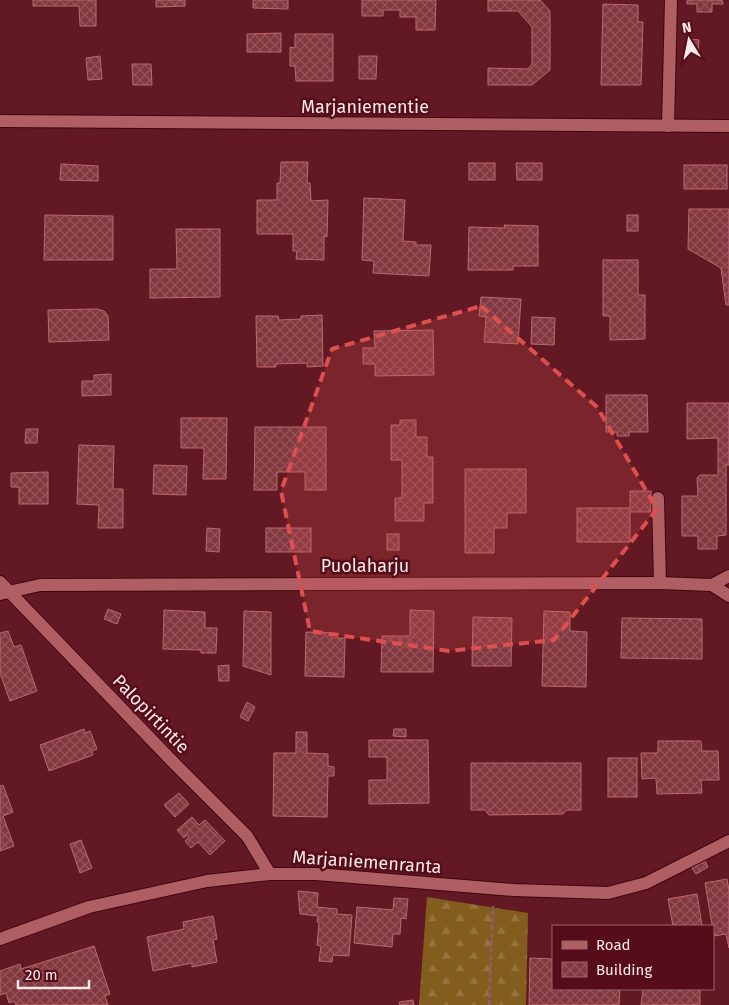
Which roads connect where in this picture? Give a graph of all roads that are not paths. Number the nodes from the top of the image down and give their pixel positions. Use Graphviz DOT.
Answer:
graph roads {
  1 [pos="671,0"];
  2 [pos="0,122"];
  3 [pos="668,126"];
  4 [pos="729,126"];
  5 [pos="658,498"];
  6 [pos="729,576"];
  7 [pos="660,583"];
  8 [pos="712,585"];
  9 [pos="3,589"];
  10 [pos="729,596"];
  11 [pos="729,842"];
  12 [pos="270,874"];
  13 [pos="0,939"];
  1 -- 3 [label="street"];
  2 -- 3 [label="street, Marjaniementie"];
  3 -- 4 [label="street, Marjaniementie"];
  5 -- 7 [label="street"];
  6 -- 8 [label="street"];
  7 -- 8 [label="street, Puolaharju"];
  7 -- 9 [label="street, Puolaharju"];
  8 -- 10 [label="street"];
  9 -- 12 [label="street, Palopirtintie"];
  11 -- 12 [label="street, Marjaniemenranta"];
  12 -- 13 [label="street, Marjaniemenranta"];
}
